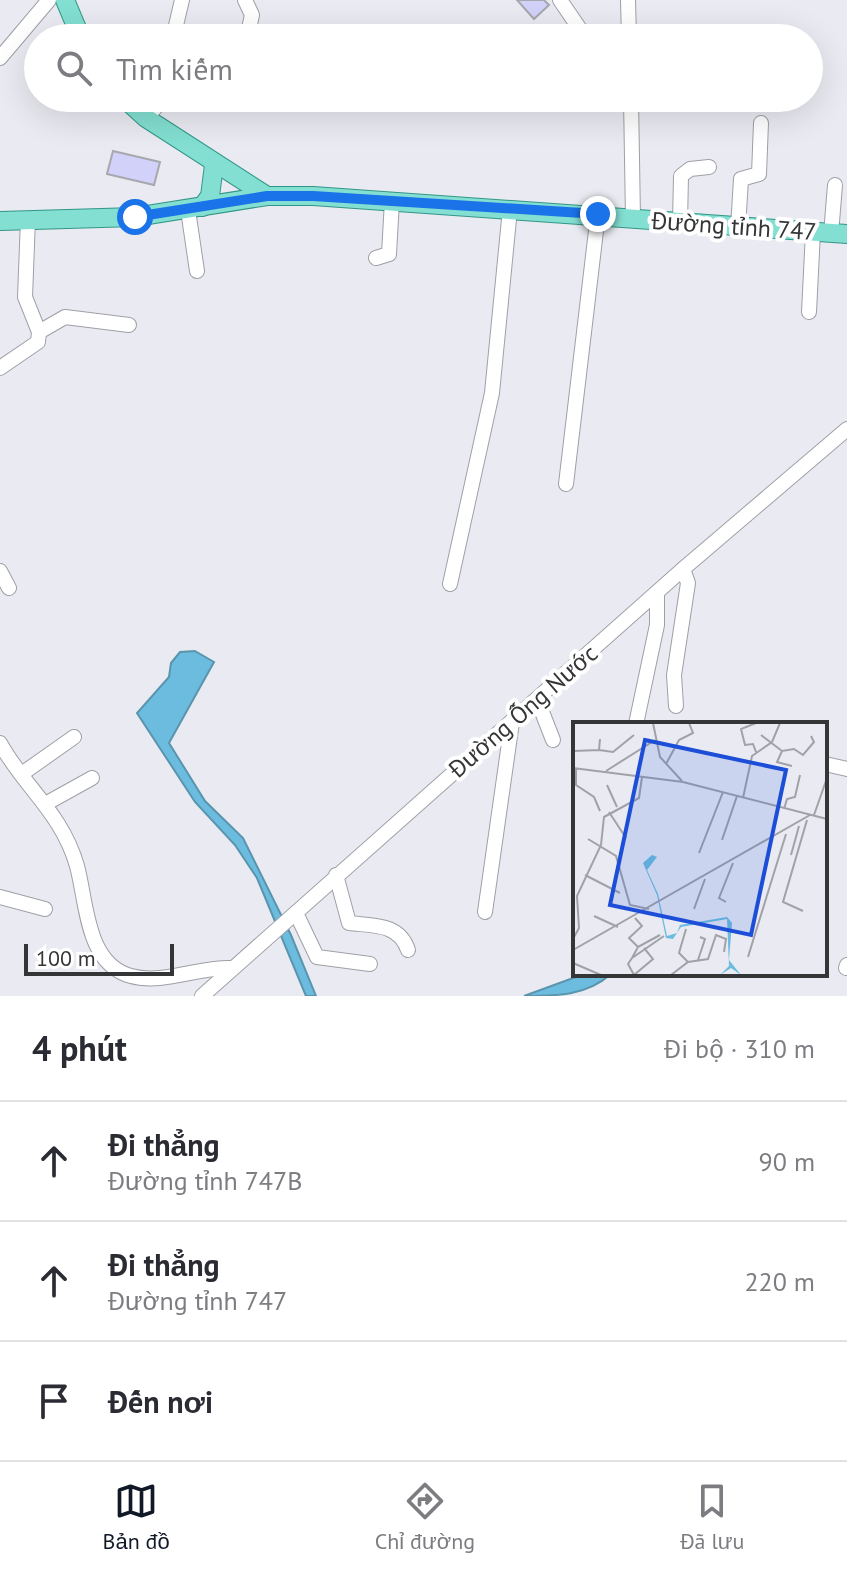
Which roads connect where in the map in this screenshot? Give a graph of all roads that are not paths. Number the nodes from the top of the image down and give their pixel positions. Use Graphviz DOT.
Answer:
graph roads {
  1 [pos="49,0"];
  2 [pos="65,0"];
  3 [pos="182,0"];
  4 [pos="245,0"];
  5 [pos="560,0"];
  6 [pos="628,0"];
  7 [pos="29,24"];
  8 [pos="75,24"];
  9 [pos="176,24"];
  10 [pos="250,24"];
  11 [pos="576,24"];
  12 [pos="629,24"];
  13 [pos="24,30"];
  14 [pos="0,58"];
  15 [pos="139,112"];
  16 [pos="151,112"];
  17 [pos="631,112"];
  18 [pos="146,118"];
  19 [pos="761,123"];
  20 [pos="214,165"];
  21 [pos="709,167"];
  22 [pos="835,185"];
  23 [pos="267,196"];
  24 [pos="392,201"];
  25 [pos="195,209"];
  26 [pos="510,209"];
  27 [pos="598,214"];
  28 [pos="28,219"];
  29 [pos="633,219"];
  30 [pos="0,221"];
  31 [pos="680,222"];
  32 [pos="738,228"];
  33 [pos="830,233"];
  34 [pos="376,258"];
  35 [pos="197,271"];
  36 [pos="809,312"];
  37 [pos="129,325"];
  38 [pos="39,332"];
  39 [pos="0,368"];
  40 [pos="847,429"];
  41 [pos="566,484"];
  42 [pos="683,569"];
  43 [pos="0,571"];
  44 [pos="450,584"];
  45 [pos="9,588"];
  46 [pos="657,593"];
  47 [pos="537,699"];
  48 [pos="676,706"];
  49 [pos="512,722"];
  50 [pos="636,722"];
  51 [pos="74,737"];
  52 [pos="553,740"];
  53 [pos="0,743"];
  54 [pos="827,764"];
  55 [pos="847,769"];
  56 [pos="23,773"];
  57 [pos="92,778"];
  58 [pos="47,803"];
  59 [pos="336,875"];
  60 [pos="0,897"];
  61 [pos="45,909"];
  62 [pos="485,912"];
  63 [pos="291,917"];
  64 [pos="408,950"];
  65 [pos="370,964"];
  66 [pos="233,968"];
  67 [pos="202,996"];
  1 -- 7 [label="street"];
  2 -- 8 [label="main road"];
  3 -- 9 [label="street"];
  4 -- 10 [label="street"];
  5 -- 11 [label="street"];
  6 -- 12 [label="street"];
  13 -- 14 [label="street"];
  15 -- 18 [label="main road, Đường tỉnh 747"];
  16 -- 18 [label="street"];
  17 -- 29 [label="street"];
  18 -- 20 [label="main road, Đường tỉnh 747"];
  19 -- 32 [label="street"];
  20 -- 23 [label="main road, Đường tỉnh 747"];
  20 -- 25 [label="main road"];
  21 -- 31 [label="street"];
  22 -- 33 [label="street"];
  23 -- 24 [label="main road, Đường tỉnh 747"];
  23 -- 25 [label="main road"];
  24 -- 26 [label="main road, Đường tỉnh 747"];
  24 -- 34 [label="street"];
  25 -- 28 [label="main road"];
  25 -- 35 [label="street"];
  26 -- 27 [label="main road, Đường tỉnh 747"];
  26 -- 44 [label="street"];
  27 -- 29 [label="main road, Đường tỉnh 747"];
  27 -- 41 [label="street"];
  28 -- 30 [label="main road"];
  28 -- 38 [label="street"];
  29 -- 31 [label="main road, Đường tỉnh 747"];
  31 -- 32 [label="main road, Đường tỉnh 747"];
  32 -- 33 [label="main road, Đường tỉnh 747"];
  33 -- 36 [label="street"];
  37 -- 38 [label="street"];
  38 -- 39 [label="street"];
  40 -- 42 [label="street, Đường Ống Nước"];
  42 -- 46 [label="street, Đường Ống Nước"];
  42 -- 48 [label="street"];
  43 -- 45 [label="street"];
  46 -- 47 [label="street, Đường Ống Nước"];
  46 -- 50 [label="street"];
  47 -- 49 [label="street, Đường Ống Nước"];
  47 -- 52 [label="street"];
  49 -- 59 [label="street, Đường Ống Nước"];
  49 -- 62 [label="street"];
  51 -- 56 [label="street"];
  53 -- 56 [label="street"];
  54 -- 55 [label="street"];
  56 -- 58 [label="street"];
  57 -- 58 [label="street"];
  58 -- 66 [label="street"];
  59 -- 63 [label="street, Đường Ống Nước"];
  59 -- 64 [label="street"];
  60 -- 61 [label="street"];
  63 -- 65 [label="street"];
  63 -- 66 [label="street, Đường Ống Nước"];
  66 -- 67 [label="street, Đường Ống Nước"];
}
